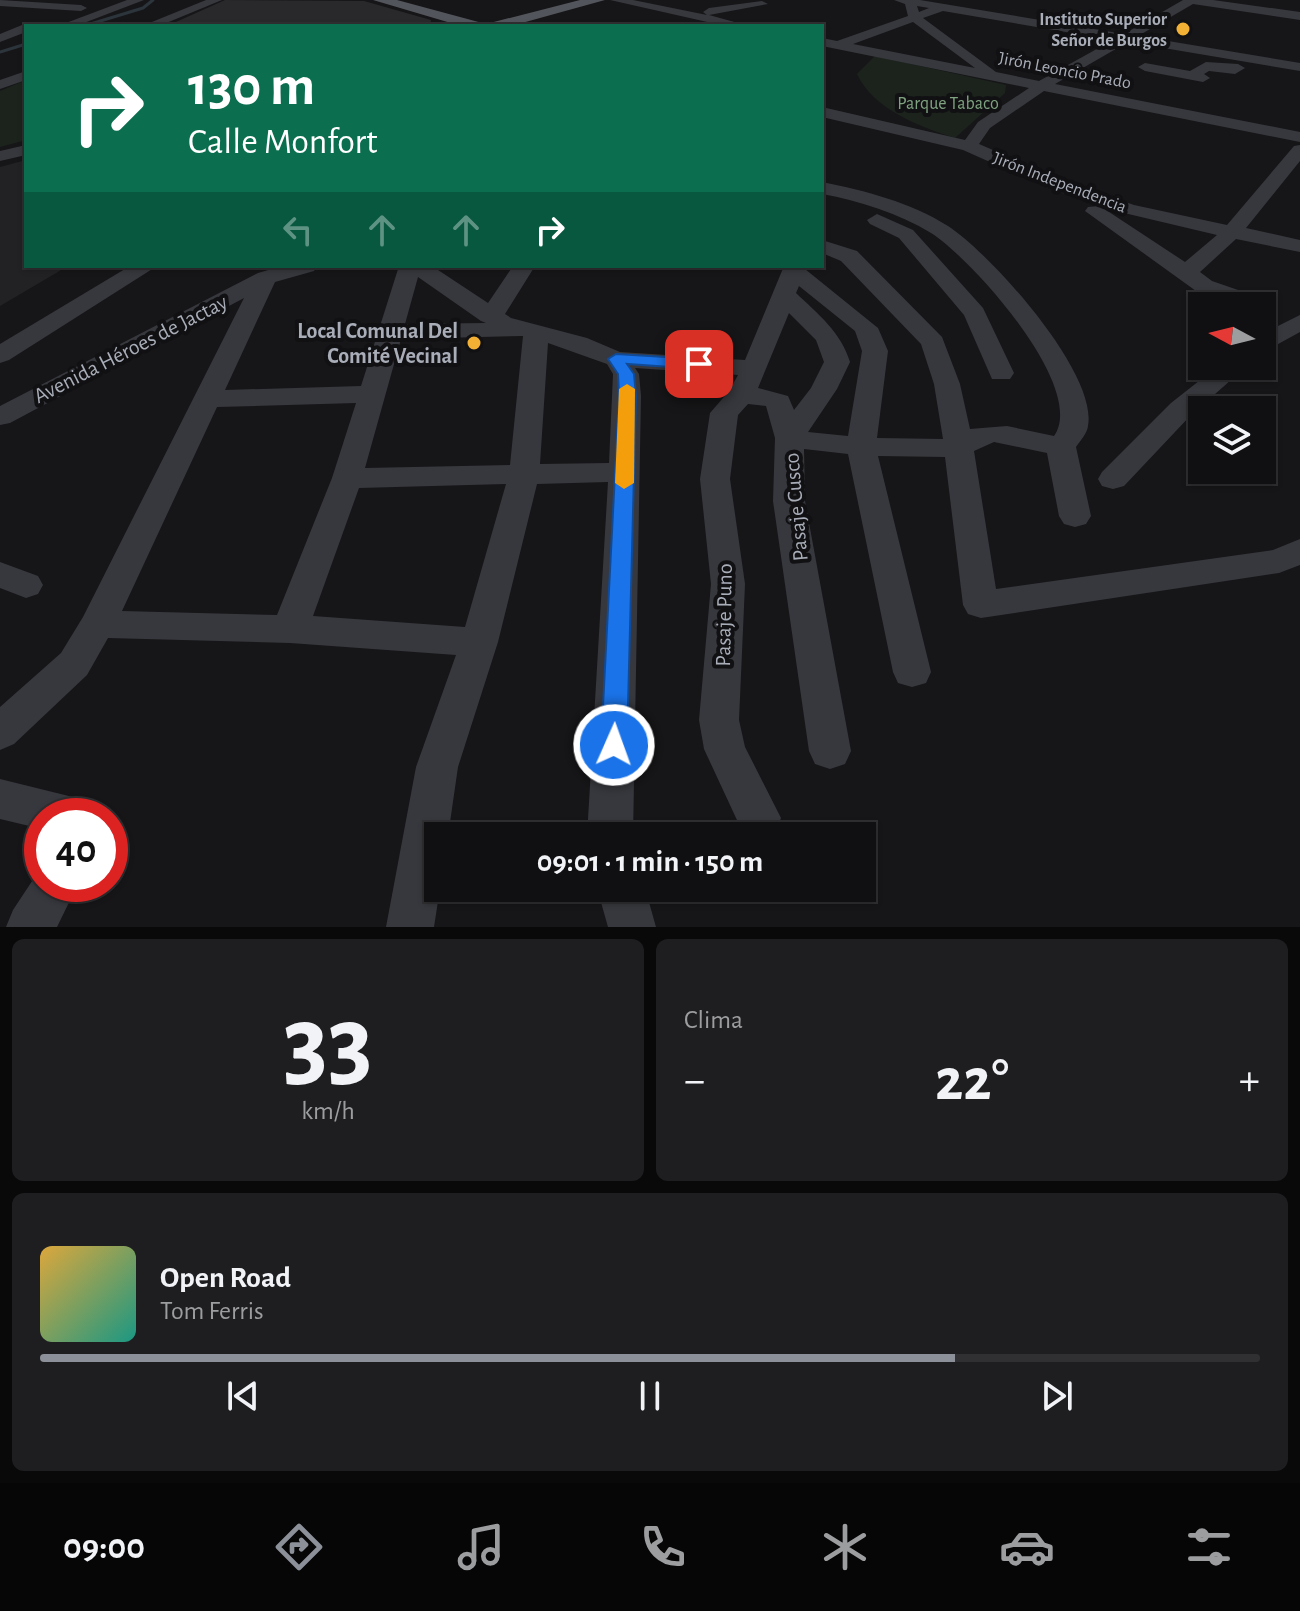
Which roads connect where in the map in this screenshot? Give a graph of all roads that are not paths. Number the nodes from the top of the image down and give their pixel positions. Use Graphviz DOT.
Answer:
graph roads {
  1 [pos="102,0"];
  2 [pos="138,0"];
  3 [pos="216,0"];
  4 [pos="598,0"];
  5 [pos="615,0"];
  6 [pos="960,0"];
  7 [pos="1191,0"];
  8 [pos="387,1"];
  9 [pos="905,1"];
  10 [pos="0,3"];
  11 [pos="762,4"];
  12 [pos="942,7"];
  13 [pos="81,14"];
  14 [pos="691,15"];
  15 [pos="1300,16"];
  16 [pos="914,17"];
  17 [pos="872,19"];
  18 [pos="721,21"];
  19 [pos="40,24"];
  20 [pos="66,24"];
  21 [pos="153,24"];
  22 [pos="472,24"];
  23 [pos="500,24"];
  24 [pos="517,24"];
  25 [pos="712,24"];
  26 [pos="734,24"];
  27 [pos="24,28"];
  28 [pos="1,36"];
  29 [pos="24,38"];
  30 [pos="1127,38"];
  31 [pos="824,42"];
  32 [pos="951,43"];
  33 [pos="838,45"];
  34 [pos="824,50"];
  35 [pos="1248,58"];
  36 [pos="912,60"];
  37 [pos="1145,67"];
  38 [pos="1300,67"];
  39 [pos="24,76"];
  40 [pos="997,77"];
  41 [pos="1175,82"];
  42 [pos="0,85"];
  43 [pos="1041,86"];
  44 [pos="1137,105"];
  45 [pos="824,112"];
  46 [pos="1300,137"];
  47 [pos="24,143"];
  48 [pos="969,146"];
  49 [pos="0,149"];
  50 [pos="24,150"];
  51 [pos="1300,150"];
  52 [pos="0,156"];
  53 [pos="1003,161"];
  54 [pos="824,188"];
  55 [pos="824,203"];
  56 [pos="1233,231"];
  57 [pos="1300,246"];
  58 [pos="824,247"];
  59 [pos="113,268"];
  60 [pos="143,268"];
  61 [pos="299,268"];
  62 [pos="409,268"];
  63 [pos="420,268"];
  64 [pos="523,268"];
  65 [pos="1186,273"];
  66 [pos="791,277"];
  67 [pos="266,278"];
  68 [pos="1221,292"];
  69 [pos="1276,312"];
  70 [pos="489,316"];
  71 [pos="1300,321"];
  72 [pos="531,331"];
  73 [pos="392,332"];
  74 [pos="0,335"];
  75 [pos="1276,336"];
  76 [pos="0,355"];
  77 [pos="616,359"];
  78 [pos="1001,373"];
  79 [pos="1217,380"];
  80 [pos="748,381"];
  81 [pos="374,394"];
  82 [pos="207,399"];
  83 [pos="0,417"];
  84 [pos="789,438"];
  85 [pos="861,447"];
  86 [pos="1061,447"];
  87 [pos="959,448"];
  88 [pos="625,472"];
  89 [pos="524,473"];
  90 [pos="347,478"];
  91 [pos="1113,479"];
  92 [pos="1075,516"];
  93 [pos="1293,559"];
  94 [pos="98,624"];
  95 [pos="290,629"];
  96 [pos="479,642"];
  97 [pos="912,672"];
  98 [pos="3,728"];
  99 [pos="830,751"];
  100 [pos="0,799"];
  101 [pos="24,805"];
  102 [pos="759,818"];
  103 [pos="611,822"];
  104 [pos="45,902"];
  105 [pos="625,902"];
  106 [pos="30,927"];
  107 [pos="410,927"];
  108 [pos="632,927"];
  1 -- 13 [label="street"];
  2 -- 13 [label="street"];
  3 -- 21 [label="street"];
  4 -- 23 [label="main road"];
  5 -- 14 [label="street"];
  5 -- 24 [label="main road"];
  6 -- 12 [label="street"];
  7 -- 15 [label="street"];
  7 -- 30 [label="street"];
  8 -- 22 [label="main road"];
  9 -- 12 [label="street"];
  9 -- 16 [label="street"];
  10 -- 13 [label="street"];
  11 -- 14 [label="street"];
  12 -- 16 [label="street"];
  12 -- 30 [label="street"];
  13 -- 19 [label="street"];
  13 -- 20 [label="street"];
  14 -- 18 [label="street"];
  16 -- 17 [label="street"];
  16 -- 32 [label="street"];
  16 -- 33 [label="street"];
  18 -- 25 [label="street"];
  18 -- 26 [label="street"];
  27 -- 28 [label="street"];
  28 -- 29 [label="street"];
  30 -- 35 [label="street"];
  30 -- 43 [label="street"];
  31 -- 33 [label="street, Jirón Leoncio Prado"];
  32 -- 36 [label="street"];
  32 -- 40 [label="street"];
  33 -- 34 [label="street"];
  33 -- 36 [label="street, Jirón Leoncio Prado"];
  35 -- 37 [label="street"];
  35 -- 38 [label="street"];
  36 -- 40 [label="street, Jirón Leoncio Prado"];
  39 -- 42 [label="street"];
  40 -- 43 [label="street, Jirón Leoncio Prado"];
  41 -- 44 [label="street"];
  43 -- 44 [label="street, Jirón Leoncio Prado"];
  43 -- 48 [label="street"];
  44 -- 46 [label="street, Jirón Leoncio Prado"];
  45 -- 48 [label="street, Jirón Independencia"];
  47 -- 49 [label="street"];
  48 -- 53 [label="street, Jirón Independencia"];
  50 -- 52 [label="street"];
  51 -- 56 [label="street"];
  53 -- 56 [label="street, Jirón Independencia"];
  53 -- 65 [label="street"];
  54 -- 86 [label="street"];
  55 -- 78 [label="street"];
  56 -- 57 [label="street, Jirón Independencia"];
  56 -- 65 [label="street"];
  58 -- 87 [label="street"];
  59 -- 74 [label="street"];
  60 -- 76 [label="street"];
  61 -- 67 [label="street, Avenida Héroes de Jactay"];
  62 -- 73 [label="street"];
  63 -- 70 [label="street"];
  64 -- 70 [label="street"];
  65 -- 68 [label="street"];
  66 -- 80 [label="street, Pasaje Puno"];
  66 -- 84 [label="street, Pasaje Cusco"];
  66 -- 85 [label="street"];
  67 -- 82 [label="street"];
  67 -- 83 [label="street, Avenida Héroes de Jactay"];
  69 -- 71 [label="street"];
  70 -- 72 [label="street"];
  71 -- 75 [label="street"];
  72 -- 73 [label="street"];
  72 -- 77 [label="street"];
  72 -- 89 [label="street"];
  73 -- 81 [label="street"];
  77 -- 80 [label="street"];
  77 -- 88 [label="street"];
  79 -- 91 [label="street"];
  80 -- 84 [label="street"];
  80 -- 102 [label="street, Pasaje Puno"];
  81 -- 82 [label="street"];
  81 -- 90 [label="street"];
  82 -- 94 [label="street"];
  84 -- 85 [label="street"];
  84 -- 99 [label="street, Pasaje Cusco"];
  85 -- 87 [label="street"];
  85 -- 97 [label="street"];
  86 -- 87 [label="street"];
  86 -- 92 [label="street"];
  87 -- 93 [label="street"];
  88 -- 89 [label="street"];
  88 -- 103 [label="street"];
  89 -- 90 [label="street"];
  89 -- 96 [label="street"];
  90 -- 95 [label="street"];
  94 -- 95 [label="street"];
  94 -- 98 [label="street"];
  95 -- 96 [label="street"];
  96 -- 107 [label="street"];
  100 -- 101 [label="street"];
  104 -- 106 [label="street"];
  105 -- 108 [label="street"];
}
